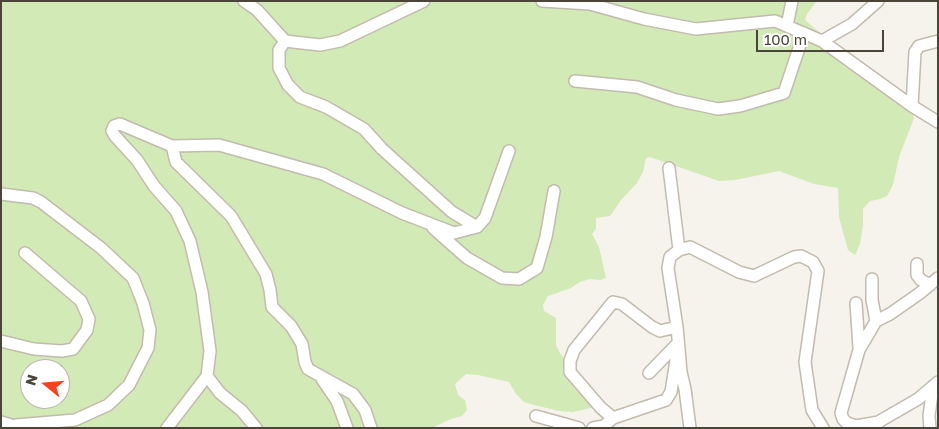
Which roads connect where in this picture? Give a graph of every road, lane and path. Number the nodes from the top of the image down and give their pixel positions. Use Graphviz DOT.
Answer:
graph roads {
  1 [pos="244,1"];
  2 [pos="424,1"];
  3 [pos="542,1"];
  4 [pos="792,1"];
  5 [pos="878,1"];
  6 [pos="787,26"];
  7 [pos="804,33"];
  8 [pos="286,41"];
  9 [pos="822,41"];
  10 [pos="938,41"];
  11 [pos="575,81"];
  12 [pos="912,106"];
  13 [pos="938,122"];
  14 [pos="172,146"];
  15 [pos="509,151"];
  16 [pos="668,168"];
  17 [pos="554,190"];
  18 [pos="1,194"];
  19 [pos="426,222"];
  20 [pos="477,227"];
  21 [pos="678,250"];
  22 [pos="24,253"];
  23 [pos="917,264"];
  24 [pos="872,279"];
  25 [pos="934,281"];
  26 [pos="856,302"];
  27 [pos="876,321"];
  28 [pos="677,327"];
  29 [pos="1,341"];
  30 [pos="678,344"];
  31 [pos="859,350"];
  32 [pos="649,373"];
  33 [pos="207,376"];
  34 [pos="320,377"];
  35 [pos="935,384"];
  36 [pos="536,416"];
  37 [pos="613,418"];
  38 [pos="1,422"];
  39 [pos="874,425"];
  40 [pos="19,426"];
  41 [pos="167,428"];
  42 [pos="256,428"];
  43 [pos="347,428"];
  44 [pos="371,428"];
  45 [pos="579,428"];
  46 [pos="593,428"];
  47 [pos="690,428"];
  48 [pos="823,428"];
  49 [pos="930,428"];
  1 -- 8 [label="street"];
  2 -- 8 [label="street"];
  3 -- 6 [label="street"];
  4 -- 6 [label="street"];
  5 -- 9 [label="street"];
  6 -- 7 [label="street"];
  7 -- 9 [label="street"];
  7 -- 11 [label="street"];
  8 -- 20 [label="street"];
  9 -- 12 [label="street"];
  10 -- 12 [label="street"];
  12 -- 13 [label="street"];
  14 -- 19 [label="street"];
  14 -- 33 [label="street"];
  14 -- 34 [label="street"];
  15 -- 20 [label="street"];
  16 -- 21 [label="street"];
  17 -- 19 [label="street"];
  18 -- 40 [label="street"];
  19 -- 20 [label="street"];
  21 -- 28 [label="street"];
  21 -- 48 [label="street"];
  22 -- 29 [label="street"];
  23 -- 25 [label="street"];
  24 -- 27 [label="street"];
  25 -- 27 [label="street"];
  26 -- 31 [label="street"];
  27 -- 31 [label="street"];
  28 -- 30 [label="street"];
  28 -- 37 [label="street"];
  30 -- 32 [label="street"];
  30 -- 37 [label="street"];
  30 -- 47 [label="street"];
  31 -- 39 [label="street"];
  33 -- 41 [label="street"];
  33 -- 42 [label="street"];
  34 -- 43 [label="street"];
  34 -- 44 [label="street"];
  35 -- 39 [label="street"];
  35 -- 49 [label="street"];
  36 -- 45 [label="street"];
  37 -- 46 [label="street"];
  38 -- 40 [label="street"];
}
